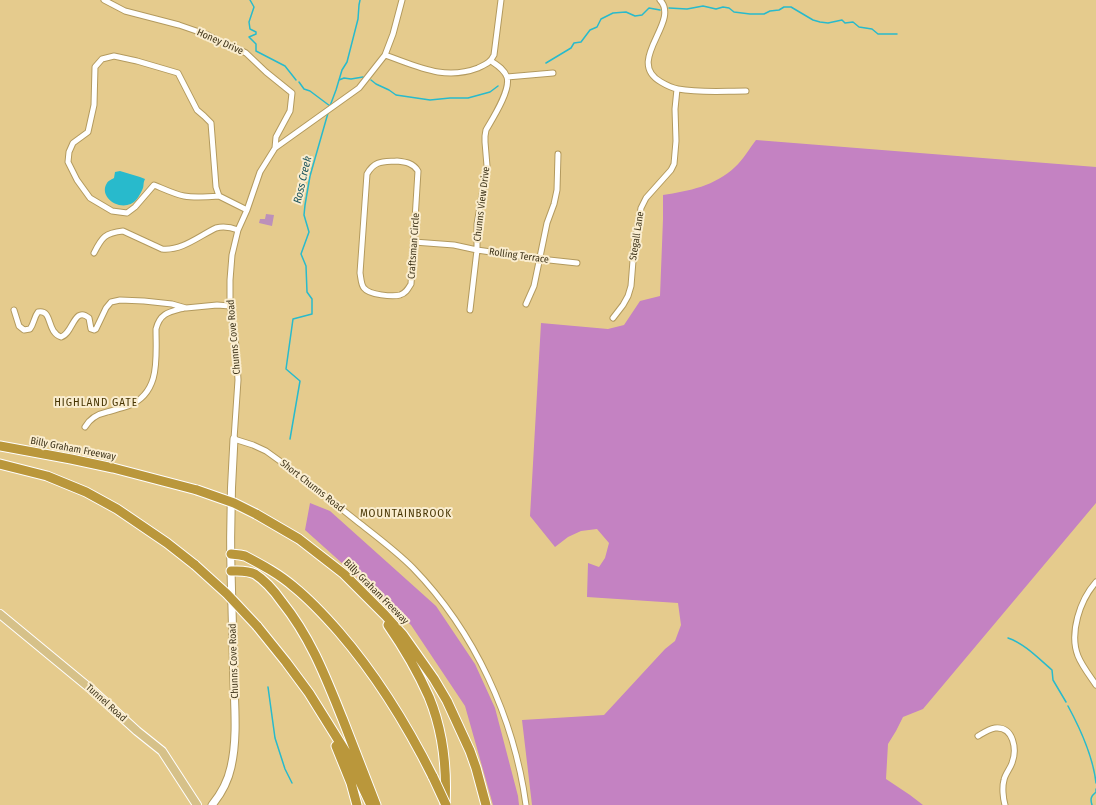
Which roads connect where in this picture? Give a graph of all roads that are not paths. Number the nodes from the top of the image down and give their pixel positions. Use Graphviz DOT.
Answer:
graph roads {
  1 [pos="104,0"];
  2 [pos="402,0"];
  3 [pos="501,0"];
  4 [pos="660,0"];
  5 [pos="385,55"];
  6 [pos="491,61"];
  7 [pos="553,72"];
  8 [pos="507,77"];
  9 [pos="677,89"];
  10 [pos="746,91"];
  11 [pos="274,148"];
  12 [pos="558,154"];
  13 [pos="219,196"];
  14 [pos="247,210"];
  15 [pos="238,230"];
  16 [pos="414,242"];
  17 [pos="477,250"];
  18 [pos="94,253"];
  19 [pos="540,259"];
  20 [pos="576,263"];
  21 [pos="526,304"];
  22 [pos="230,306"];
  23 [pos="186,308"];
  24 [pos="14,310"];
  25 [pos="470,310"];
  26 [pos="614,318"];
  27 [pos="85,427"];
  28 [pos="234,439"];
  29 [pos="0,446"];
  30 [pos="0,464"];
  31 [pos="231,554"];
  32 [pos="231,571"];
  33 [pos="1096,582"];
  34 [pos="362,592"];
  35 [pos="0,614"];
  36 [pos="1096,685"];
  37 [pos="328,724"];
  38 [pos="978,736"];
  39 [pos="197,805"];
  40 [pos="212,805"];
  41 [pos="357,805"];
  42 [pos="370,805"];
  43 [pos="376,805"];
  44 [pos="445,805"];
  45 [pos="486,805"];
  46 [pos="526,805"];
  47 [pos="1005,805"];
  1 -- 11 [label="street, Honey Drive"];
  2 -- 5 [label="street, Chunns Cove Road"];
  3 -- 6 [label="street"];
  4 -- 9 [label="street"];
  5 -- 6 [label="street"];
  5 -- 11 [label="street, Chunns Cove Road"];
  6 -- 8 [label="street"];
  7 -- 8 [label="street"];
  8 -- 17 [label="street, Chunns View Drive"];
  9 -- 10 [label="street"];
  9 -- 26 [label="street, Stegall Lane"];
  11 -- 14 [label="street, Chunns Cove Road"];
  12 -- 19 [label="street"];
  13 -- 13 [label="street"];
  13 -- 14 [label="street"];
  14 -- 15 [label="street, Chunns Cove Road"];
  15 -- 18 [label="street"];
  15 -- 22 [label="street, Chunns Cove Road"];
  16 -- 16 [label="street, Craftsman Circle"];
  16 -- 17 [label="street, Rolling Terrace"];
  17 -- 19 [label="street, Rolling Terrace"];
  17 -- 25 [label="street, Chunns View Drive"];
  19 -- 20 [label="street, Rolling Terrace"];
  19 -- 21 [label="street"];
  22 -- 23 [label="street"];
  22 -- 28 [label="street, Chunns Cove Road"];
  23 -- 24 [label="street"];
  23 -- 27 [label="street"];
  28 -- 31 [label="main road, Chunns Cove Road"];
  28 -- 46 [label="street, Short Chunns Road"];
  29 -- 34 [label="highway, Billy Graham Freeway, bridge"];
  30 -- 37 [label="highway, bridge"];
  31 -- 32 [label="main road, Chunns Cove Road"];
  31 -- 44 [label="highway, bridge"];
  32 -- 40 [label="main road, Chunns Cove Road"];
  32 -- 43 [label="highway"];
  33 -- 36 [label="street"];
  34 -- 44 [label="highway"];
  34 -- 45 [label="highway, Billy Graham Freeway"];
  35 -- 39 [label="main road, Tunnel Road"];
  37 -- 41 [label="highway"];
  37 -- 42 [label="highway"];
  38 -- 47 [label="street"];
}
